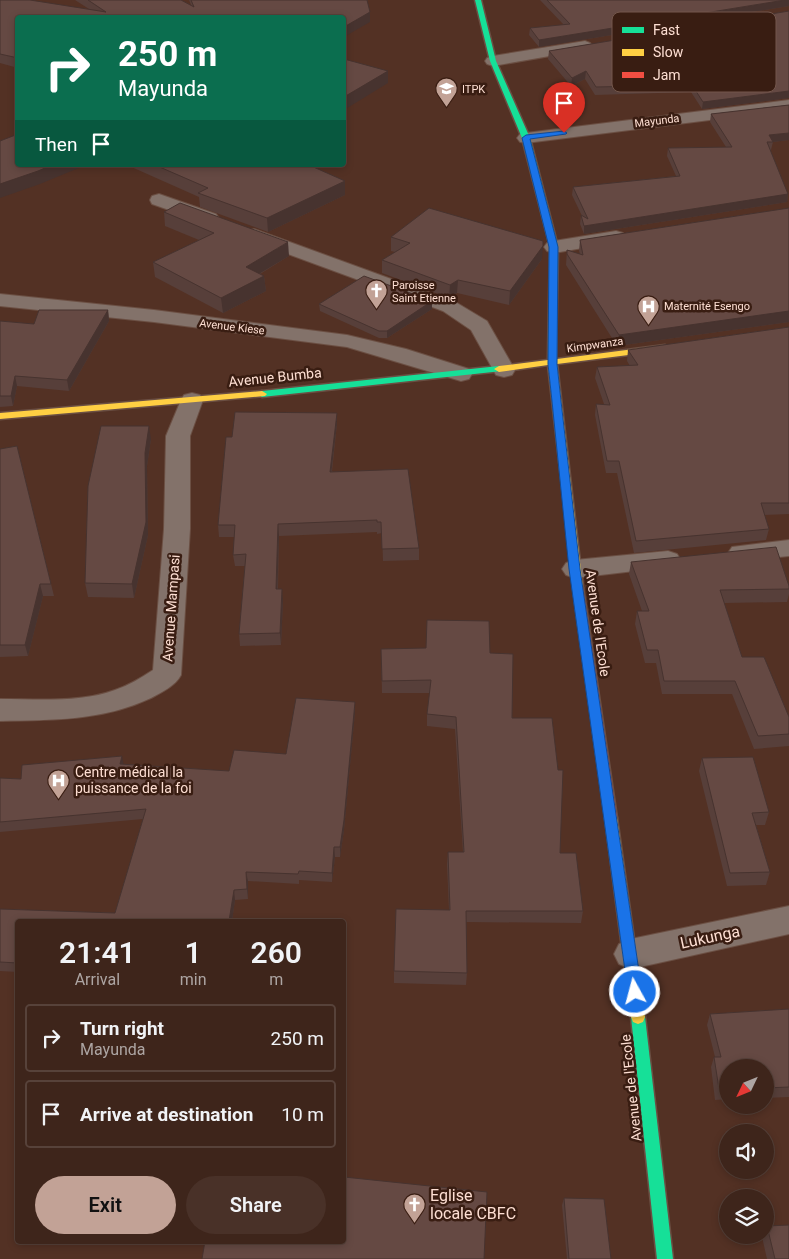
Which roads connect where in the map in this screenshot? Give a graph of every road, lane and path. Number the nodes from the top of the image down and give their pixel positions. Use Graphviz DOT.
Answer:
graph roads {
  1 [pos="478,0"];
  2 [pos="598,44"];
  3 [pos="493,61"];
  4 [pos="789,105"];
  5 [pos="526,138"];
  6 [pos="159,200"];
  7 [pos="632,234"];
  8 [pos="554,247"];
  9 [pos="0,300"];
  10 [pos="680,346"];
  11 [pos="552,364"];
  12 [pos="504,370"];
  13 [pos="461,374"];
  14 [pos="192,400"];
  15 [pos="0,416"];
  16 [pos="789,548"];
  17 [pos="721,555"];
  18 [pos="692,558"];
  19 [pos="575,569"];
  20 [pos="0,710"];
  21 [pos="789,920"];
  22 [pos="631,954"];
  23 [pos="665,1259"];
  1 -- 3 [label="street, Avenue de l'Ecole"];
  2 -- 3 [label="street"];
  3 -- 5 [label="street, Avenue de l'Ecole"];
  4 -- 5 [label="street, Mayunda"];
  5 -- 8 [label="street, Avenue de l'Ecole"];
  6 -- 12 [label="street"];
  7 -- 8 [label="street"];
  8 -- 11 [label="street, Avenue de l'Ecole"];
  9 -- 13 [label="street, Avenue Kiese"];
  10 -- 11 [label="street, Kimpwanza"];
  11 -- 12 [label="street, Avenue Bumba"];
  11 -- 19 [label="street, Avenue de l'Ecole"];
  12 -- 13 [label="street, Avenue Bumba"];
  13 -- 14 [label="street, Avenue Bumba"];
  14 -- 15 [label="street, Avenue Bumba"];
  14 -- 20 [label="street, Avenue Mampasi"];
  16 -- 17 [label="street"];
  18 -- 19 [label="street"];
  19 -- 22 [label="street, Avenue de l'Ecole"];
  21 -- 22 [label="street, Lukunga"];
  22 -- 23 [label="street, Avenue de l'Ecole"];
}
